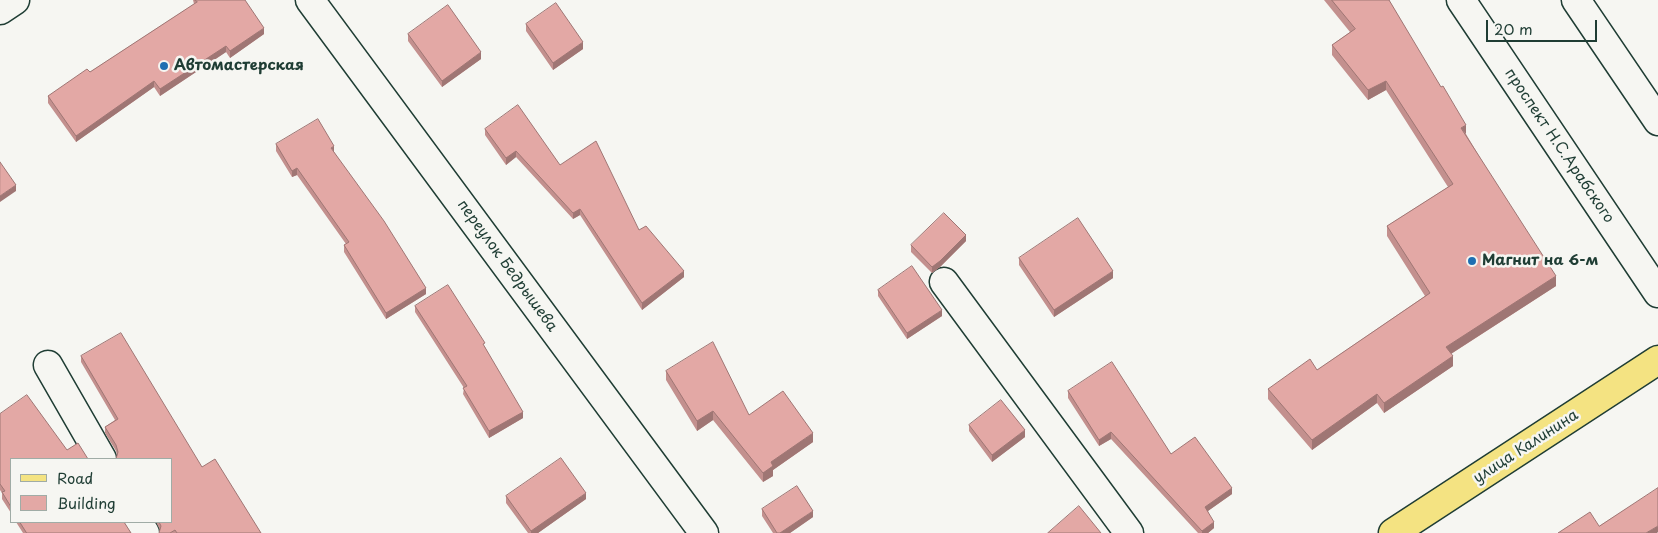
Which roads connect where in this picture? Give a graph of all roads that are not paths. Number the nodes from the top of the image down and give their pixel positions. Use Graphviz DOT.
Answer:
graph roads {
  1 [pos="15,0"];
  2 [pos="310,0"];
  3 [pos="1461,0"];
  4 [pos="1576,0"];
  5 [pos="0,10"];
  6 [pos="1658,122"];
  7 [pos="944,282"];
  8 [pos="1658,293"];
  9 [pos="1658,360"];
  10 [pos="48,364"];
  11 [pos="101,458"];
  12 [pos="704,533"];
  13 [pos="1129,533"];
  14 [pos="1394,533"];
  1 -- 5 [label="street"];
  2 -- 12 [label="street, переулок Бедрышева"];
  3 -- 8 [label="street, проспект Н.С.Арабского"];
  4 -- 6 [label="street"];
  7 -- 13 [label="street"];
  9 -- 14 [label="main road, улица Калинина"];
  10 -- 11 [label="street"];
}
